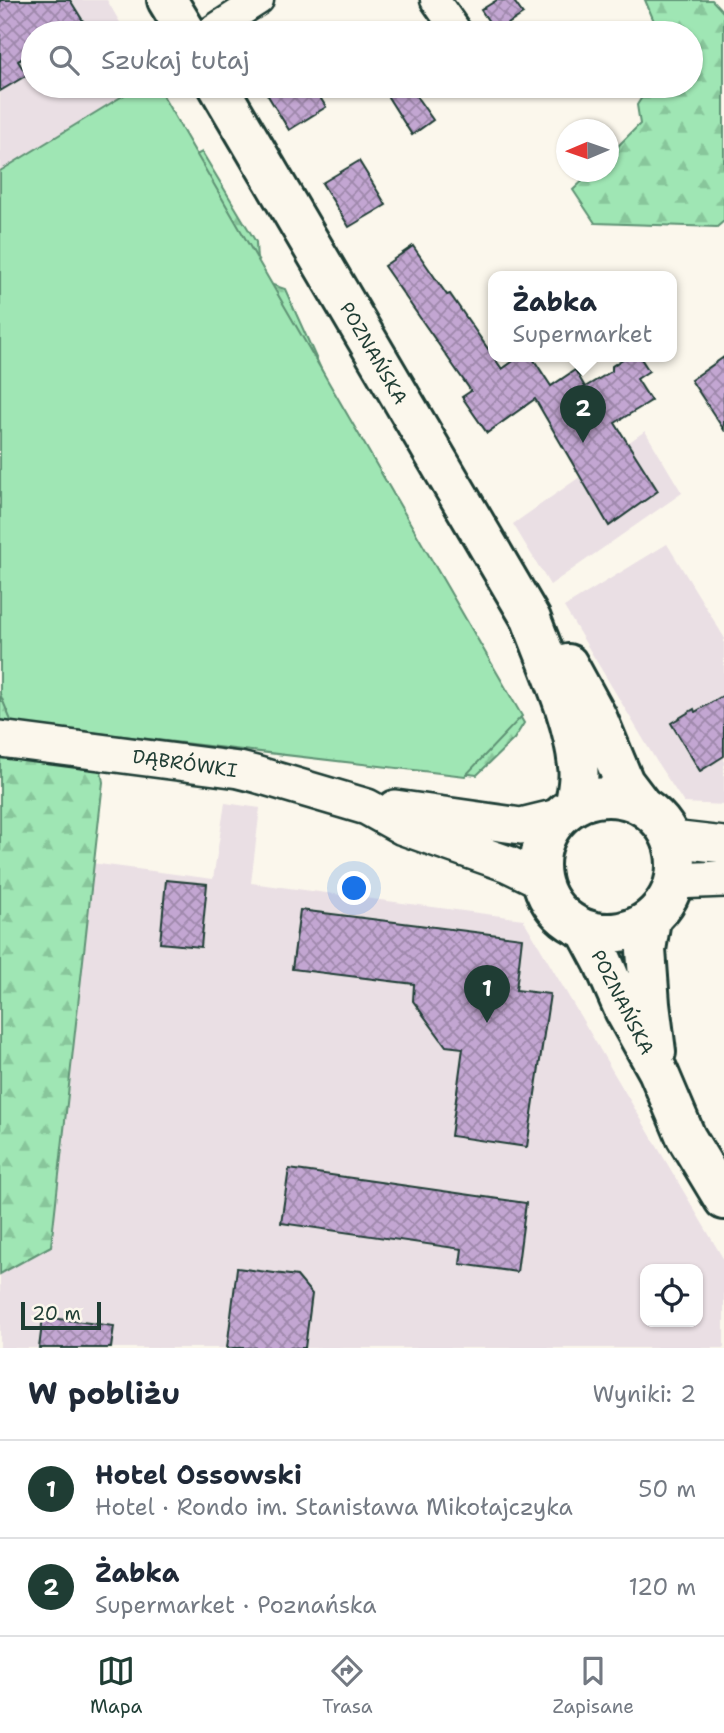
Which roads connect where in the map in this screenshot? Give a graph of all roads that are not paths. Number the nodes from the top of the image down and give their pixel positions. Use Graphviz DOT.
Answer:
graph roads {
  1 [pos="167,0"];
  2 [pos="259,0"];
  3 [pos="435,0"];
  4 [pos="180,21"];
  5 [pos="227,21"];
  6 [pos="450,21"];
  7 [pos="225,98"];
  8 [pos="531,619"];
  9 [pos="0,739"];
  10 [pos="640,803"];
  11 [pos="367,807"];
  12 [pos="566,811"];
  13 [pos="672,839"];
  14 [pos="724,845"];
  15 [pos="724,879"];
  16 [pos="541,880"];
  17 [pos="675,881"];
  18 [pos="651,919"];
  19 [pos="587,932"];
  20 [pos="658,1071"];
  21 [pos="724,1200"];
  1 -- 4 [label="main road"];
  2 -- 5 [label="street"];
  3 -- 6 [label="street"];
  7 -- 8 [label="main road, POZNAŃSKA"];
  8 -- 10 [label="main road, POZNAŃSKA"];
  8 -- 12 [label="main road, POZNAŃSKA"];
  9 -- 11 [label="street, DĄBRÓWKI"];
  10 -- 12 [label="main road"];
  10 -- 13 [label="main road"];
  11 -- 12 [label="street, DĄBRÓWKI"];
  11 -- 16 [label="street, DĄBRÓWKI"];
  12 -- 16 [label="main road"];
  13 -- 14 [label="street"];
  13 -- 17 [label="main road"];
  15 -- 17 [label="street"];
  16 -- 19 [label="main road"];
  17 -- 18 [label="main road"];
  18 -- 19 [label="main road"];
  18 -- 20 [label="main road, POZNAŃSKA"];
  19 -- 20 [label="main road, POZNAŃSKA"];
  20 -- 21 [label="main road, POZNAŃSKA"];
}
